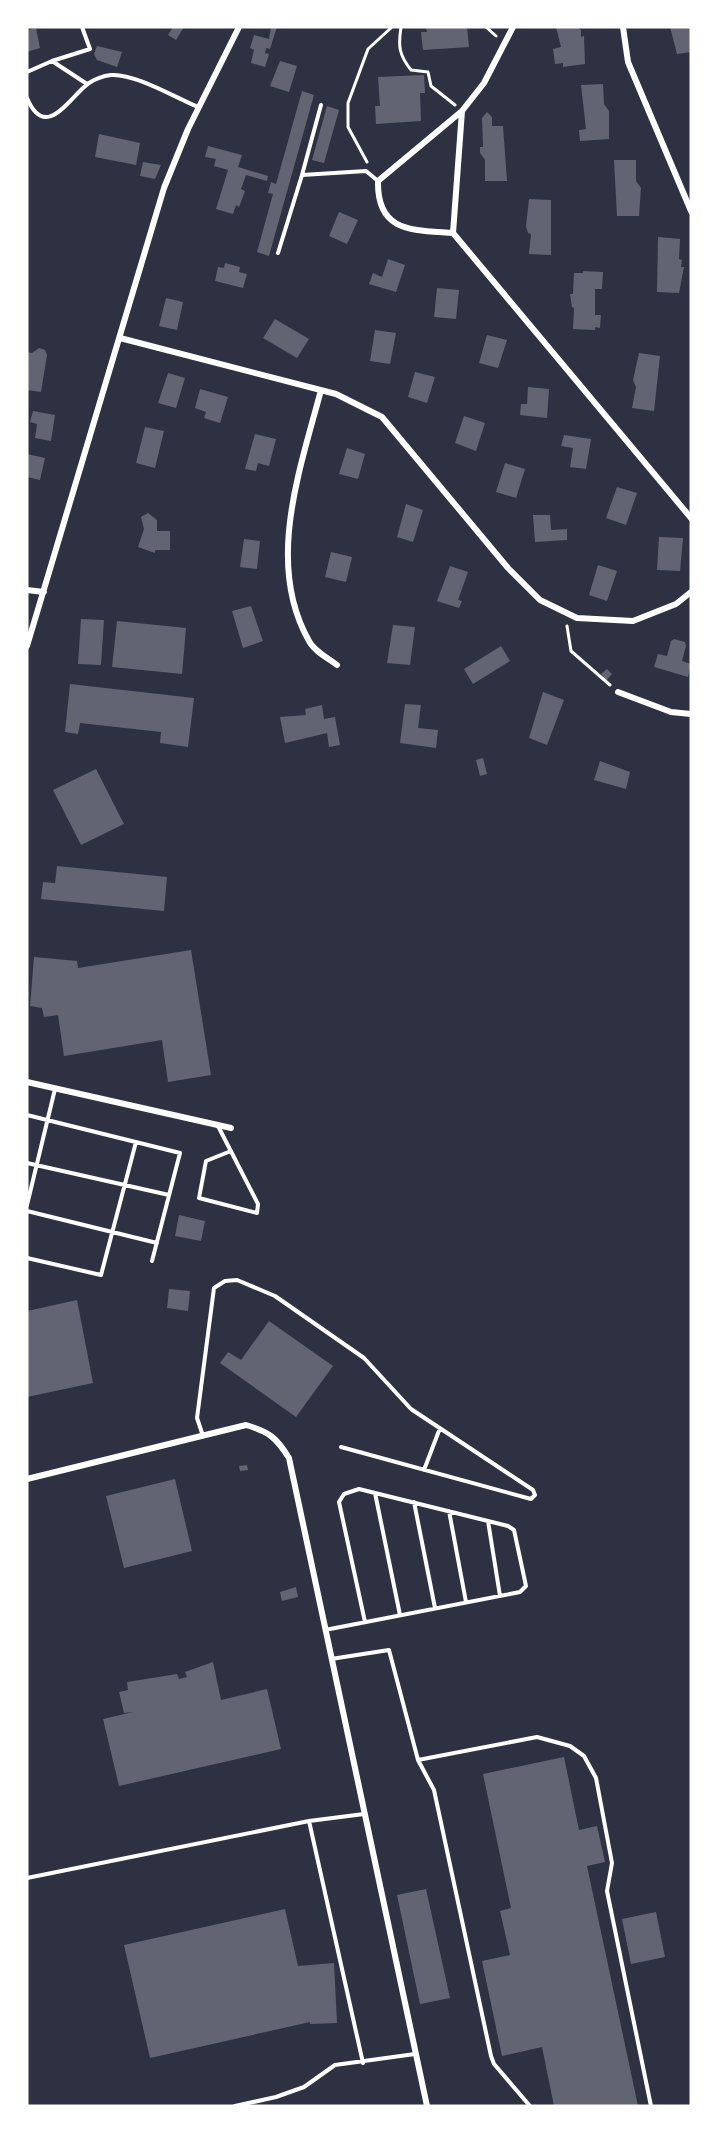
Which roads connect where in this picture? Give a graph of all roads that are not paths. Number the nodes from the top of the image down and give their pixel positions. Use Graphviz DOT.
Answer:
graph roads {
  1 [pos="82,27"];
  2 [pos="239,27"];
  3 [pos="513,27"];
  4 [pos="622,27"];
  5 [pos="52,61"];
  6 [pos="27,72"];
  7 [pos="87,84"];
  8 [pos="27,98"];
  9 [pos="321,105"];
  10 [pos="199,108"];
  11 [pos="462,111"];
  12 [pos="302,175"];
  13 [pos="378,181"];
  14 [pos="691,211"];
  15 [pos="453,233"];
  16 [pos="278,253"];
  17 [pos="120,338"];
  18 [pos="321,390"];
  19 [pos="691,518"];
  20 [pos="27,590"];
  21 [pos="44,592"];
  22 [pos="691,592"];
  23 [pos="27,646"];
  24 [pos="337,665"];
  25 [pos="618,692"];
  26 [pos="691,714"];
  27 [pos="27,1082"];
  28 [pos="56,1088"];
  29 [pos="27,1115"];
  30 [pos="48,1121"];
  31 [pos="217,1125"];
  32 [pos="231,1128"];
  33 [pos="136,1142"];
  34 [pos="231,1151"];
  35 [pos="27,1163"];
  36 [pos="37,1166"];
  37 [pos="124,1186"];
  38 [pos="169,1195"];
  39 [pos="27,1205"];
  40 [pos="27,1211"];
  41 [pos="112,1232"];
  42 [pos="157,1243"];
  43 [pos="27,1258"];
  44 [pos="152,1261"];
  45 [pos="440,1428"];
  46 [pos="203,1436"];
  47 [pos="341,1447"];
  48 [pos="424,1470"];
  49 [pos="27,1479"];
  50 [pos="375,1493"];
  51 [pos="414,1502"];
  52 [pos="449,1511"];
  53 [pos="488,1521"];
  54 [pos="500,1596"];
  55 [pos="466,1602"];
  56 [pos="435,1608"];
  57 [pos="400,1615"];
  58 [pos="365,1622"];
  59 [pos="324,1630"];
  60 [pos="330,1659"];
  61 [pos="418,1760"];
  62 [pos="364,1814"];
  63 [pos="309,1821"];
  64 [pos="27,1878"];
  65 [pos="416,2054"];
  66 [pos="363,2063"];
  67 [pos="235,2106"];
  68 [pos="427,2106"];
  69 [pos="530,2106"];
  70 [pos="651,2106"];
  1 -- 5 [label="lane"];
  2 -- 10 [label="street"];
  3 -- 11 [label="street"];
  4 -- 14 [label="street"];
  5 -- 6 [label="lane"];
  5 -- 7 [label="lane"];
  7 -- 8 [label="lane"];
  7 -- 10 [label="lane"];
  9 -- 12 [label="lane"];
  10 -- 17 [label="street"];
  11 -- 13 [label="street"];
  11 -- 15 [label="street"];
  12 -- 13 [label="lane"];
  12 -- 16 [label="lane"];
  13 -- 15 [label="street"];
  15 -- 19 [label="street"];
  17 -- 18 [label="street"];
  17 -- 21 [label="street"];
  18 -- 22 [label="street"];
  18 -- 24 [label="street"];
  20 -- 21 [label="street"];
  21 -- 23 [label="street"];
  25 -- 26 [label="street"];
  27 -- 28 [label="street"];
  28 -- 30 [label="lane"];
  28 -- 31 [label="street"];
  29 -- 30 [label="lane"];
  30 -- 33 [label="lane"];
  30 -- 36 [label="lane"];
  31 -- 32 [label="street"];
  31 -- 34 [label="lane"];
  33 -- 37 [label="lane"];
  33 -- 38 [label="lane"];
  34 -- 34 [label="lane"];
  35 -- 36 [label="lane"];
  36 -- 37 [label="lane"];
  36 -- 39 [label="lane"];
  37 -- 38 [label="lane"];
  37 -- 41 [label="lane"];
  38 -- 42 [label="lane"];
  40 -- 41 [label="lane"];
  41 -- 42 [label="lane"];
  41 -- 43 [label="lane"];
  42 -- 44 [label="lane"];
  45 -- 46 [label="lane"];
  45 -- 48 [label="lane"];
  45 -- 48 [label="lane"];
  46 -- 49 [label="street"];
  46 -- 59 [label="street"];
  47 -- 48 [label="lane"];
  50 -- 51 [label="lane"];
  50 -- 57 [label="lane"];
  50 -- 58 [label="lane"];
  51 -- 52 [label="lane"];
  51 -- 56 [label="lane"];
  52 -- 53 [label="lane"];
  52 -- 55 [label="lane"];
  53 -- 54 [label="lane"];
  53 -- 54 [label="lane"];
  54 -- 55 [label="lane"];
  55 -- 56 [label="lane"];
  56 -- 57 [label="lane"];
  57 -- 58 [label="lane"];
  58 -- 59 [label="lane"];
  59 -- 60 [label="street"];
  60 -- 61 [label="lane"];
  60 -- 62 [label="street"];
  61 -- 69 [label="lane"];
  61 -- 70 [label="lane"];
  62 -- 63 [label="lane"];
  62 -- 65 [label="street"];
  63 -- 64 [label="lane"];
  63 -- 66 [label="lane"];
  65 -- 66 [label="lane"];
  65 -- 68 [label="street"];
  66 -- 67 [label="lane"];
}
